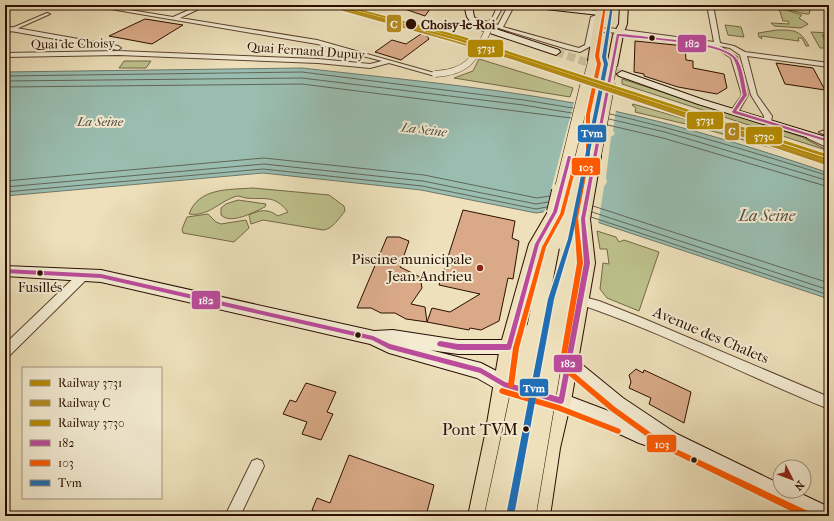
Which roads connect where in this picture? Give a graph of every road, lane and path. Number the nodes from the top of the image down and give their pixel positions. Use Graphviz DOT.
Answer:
graph roads {
  1 [pos="90,5"];
  2 [pos="204,5"];
  3 [pos="468,5"];
  4 [pos="508,5"];
  5 [pos="528,5"];
  6 [pos="624,5"];
  7 [pos="710,5"];
  8 [pos="500,6"];
  9 [pos="600,11"];
  10 [pos="48,14"];
  11 [pos="173,19"];
  12 [pos="472,20"];
  13 [pos="500,27"];
  14 [pos="5,28"];
  15 [pos="13,29"];
  16 [pos="5,33"];
  17 [pos="596,35"];
  18 [pos="618,36"];
  19 [pos="104,46"];
  20 [pos="717,46"];
  21 [pos="556,52"];
  22 [pos="93,53"];
  23 [pos="141,54"];
  24 [pos="743,54"];
  25 [pos="5,55"];
  26 [pos="387,62"];
  27 [pos="829,65"];
  28 [pos="622,74"];
  29 [pos="735,110"];
  30 [pos="768,119"];
  31 [pos="802,132"];
  32 [pos="828,134"];
  33 [pos="829,146"];
  34 [pos="555,212"];
  35 [pos="583,219"];
  36 [pos="5,272"];
  37 [pos="85,274"];
  38 [pos="580,300"];
  39 [pos="373,338"];
  40 [pos="509,347"];
  41 [pos="5,352"];
  42 [pos="568,363"];
  43 [pos="504,384"];
  44 [pos="560,401"];
  45 [pos="829,403"];
  46 [pos="670,441"];
  47 [pos="258,466"];
  48 [pos="232,516"];
  49 [pos="480,516"];
  50 [pos="495,516"];
  51 [pos="525,516"];
  52 [pos="538,516"];
  53 [pos="824,516"];
  1 -- 11 [label="street"];
  2 -- 11 [label="street"];
  3 -- 12 [label="main road"];
  4 -- 13 [label="street"];
  5 -- 9 [label="main road"];
  6 -- 18 [label="main road"];
  7 -- 20 [label="street"];
  8 -- 26 [label="street, Quai Fernand Dupuy, bridge"];
  9 -- 13 [label="street"];
  9 -- 17 [label="main road"];
  10 -- 15 [label="street"];
  11 -- 26 [label="street"];
  12 -- 13 [label="street"];
  12 -- 21 [label="main road"];
  14 -- 15 [label="street"];
  15 -- 16 [label="street"];
  15 -- 19 [label="street"];
  17 -- 18 [label="street"];
  17 -- 34 [label="main road, bridge"];
  18 -- 20 [label="street"];
  18 -- 35 [label="main road, bridge"];
  19 -- 22 [label="street"];
  19 -- 23 [label="street"];
  20 -- 24 [label="street"];
  20 -- 29 [label="street"];
  22 -- 23 [label="street, Quai de Choisy"];
  22 -- 25 [label="street, Quai de Choisy"];
  23 -- 26 [label="street, Quai Fernand Dupuy"];
  24 -- 27 [label="street"];
  24 -- 30 [label="street"];
  28 -- 29 [label="main road"];
  29 -- 30 [label="main road"];
  30 -- 31 [label="main road"];
  30 -- 32 [label="main road"];
  31 -- 32 [label="main road"];
  31 -- 33 [label="street"];
  34 -- 40 [label="main road"];
  34 -- 50 [label="main road, bridge"];
  35 -- 38 [label="main road"];
  35 -- 51 [label="main road, bridge"];
  36 -- 37 [label="main road"];
  37 -- 39 [label="main road"];
  37 -- 41 [label="street"];
  38 -- 42 [label="main road"];
  38 -- 45 [label="street, Avenue des Chalets"];
  39 -- 40 [label="main road"];
  39 -- 43 [label="main road"];
  40 -- 42 [label="main road"];
  40 -- 43 [label="main road"];
  42 -- 44 [label="main road"];
  42 -- 46 [label="main road"];
  43 -- 44 [label="main road"];
  43 -- 49 [label="main road"];
  44 -- 46 [label="main road"];
  44 -- 52 [label="main road"];
  46 -- 53 [label="main road"];
  47 -- 48 [label="street"];
}
